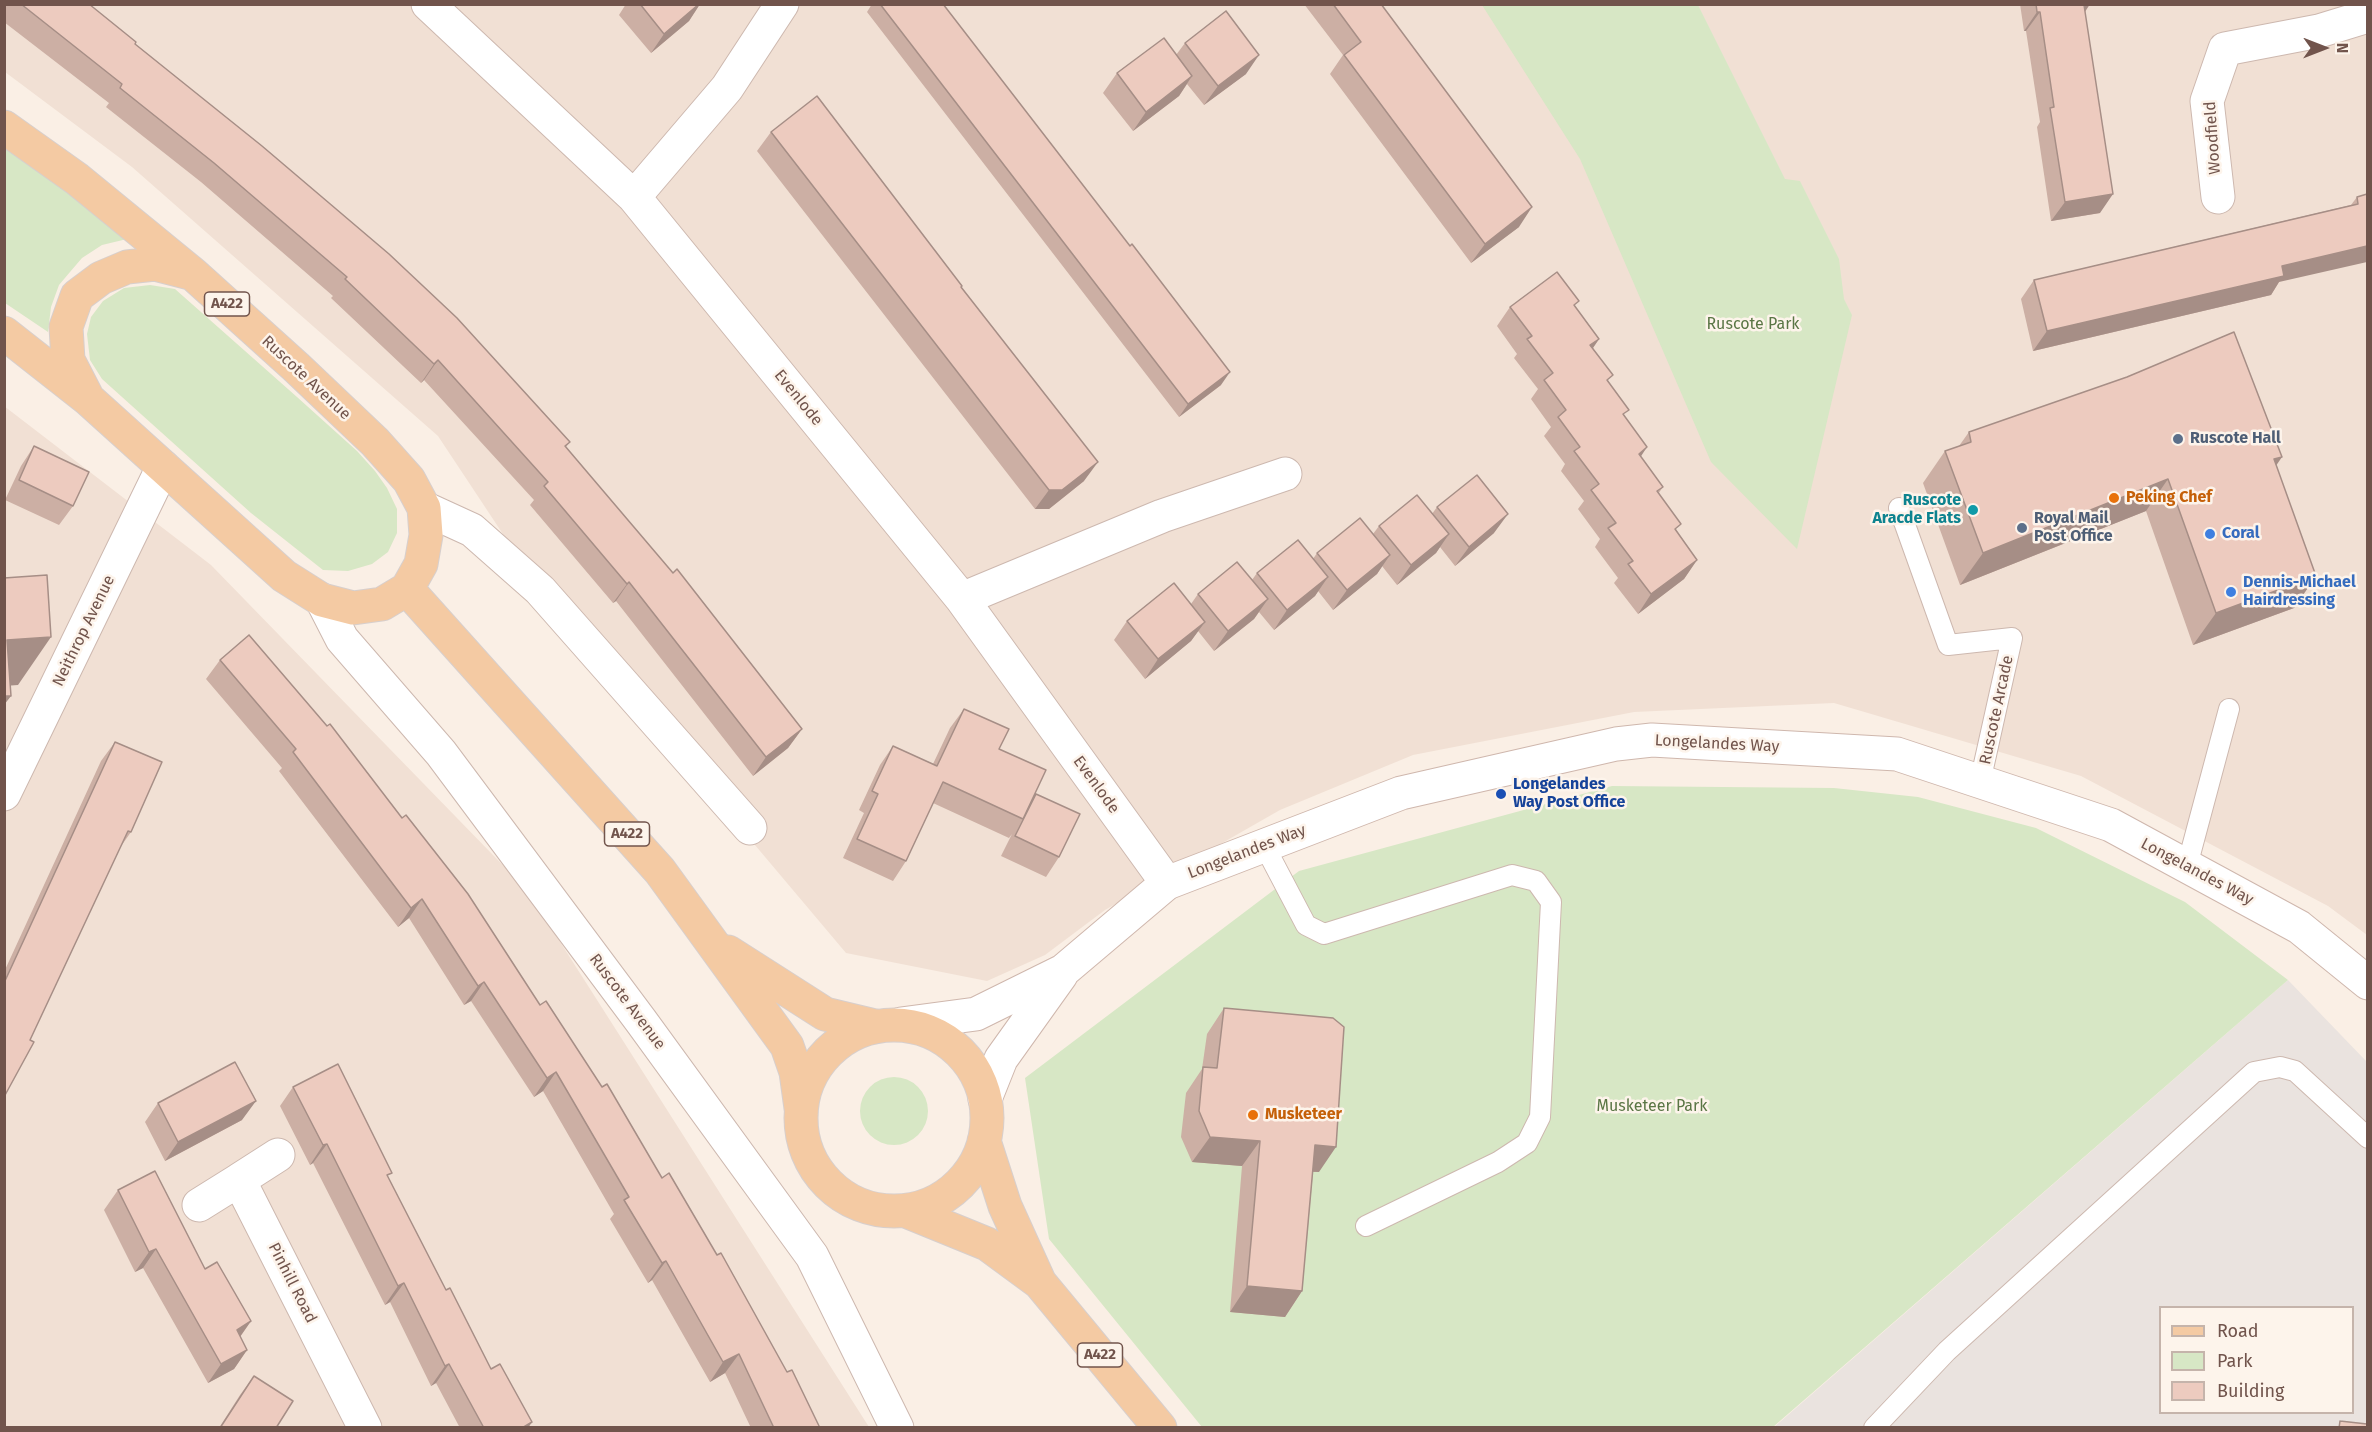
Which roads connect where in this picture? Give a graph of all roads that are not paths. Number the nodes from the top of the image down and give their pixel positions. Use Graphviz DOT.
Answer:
graph roads {
  1 [pos="428,4"];
  2 [pos="782,4"];
  3 [pos="2367,16"];
  4 [pos="4,127"];
  5 [pos="634,197"];
  6 [pos="2218,197"];
  7 [pos="193,274"];
  8 [pos="4,333"];
  9 [pos="88,399"];
  10 [pos="164,467"];
  11 [pos="1285,474"];
  12 [pos="1899,507"];
  13 [pos="424,508"];
  14 [pos="407,589"];
  15 [pos="962,599"];
  16 [pos="322,600"];
  17 [pos="2229,709"];
  18 [pos="1980,782"];
  19 [pos="4,794"];
  20 [pos="750,828"];
  21 [pos="1264,845"];
  22 [pos="2187,866"];
  23 [pos="1167,883"];
  24 [pos="712,941"];
  25 [pos="1063,971"];
  26 [pos="2367,983"];
  27 [pos="888,1025"];
  28 [pos="985,1099"];
  29 [pos="801,1108"];
  30 [pos="2367,1138"];
  31 [pos="984,1140"];
  32 [pos="278,1155"];
  33 [pos="239,1180"];
  34 [pos="199,1205"];
  35 [pos="906,1211"];
  36 [pos="1366,1226"];
  37 [pos="1040,1283"];
  38 [pos="365,1428"];
  39 [pos="897,1428"];
  40 [pos="1160,1428"];
  41 [pos="1874,1428"];
  1 -- 5 [label="street, Evenlode"];
  2 -- 5 [label="street"];
  3 -- 6 [label="street, Woodfield"];
  4 -- 7 [label="main road, Ruscote Avenue / A422"];
  5 -- 15 [label="street, Evenlode"];
  7 -- 9 [label="main road, A422"];
  7 -- 13 [label="main road, Ruscote Avenue / A422"];
  8 -- 9 [label="main road, A422"];
  9 -- 10 [label="main road, A422"];
  10 -- 16 [label="main road, A422"];
  10 -- 19 [label="street, Neithrop Avenue"];
  11 -- 15 [label="street"];
  12 -- 18 [label="lane, Ruscote Arcade"];
  13 -- 14 [label="main road, Ruscote Avenue / A422"];
  13 -- 20 [label="street"];
  14 -- 16 [label="main road, A422"];
  14 -- 24 [label="main road, A422"];
  15 -- 23 [label="street, Evenlode"];
  16 -- 39 [label="street, Ruscote Avenue"];
  17 -- 22 [label="lane"];
  18 -- 21 [label="street, Longelandes Way"];
  18 -- 22 [label="street, Longelandes Way"];
  21 -- 23 [label="street, Longelandes Way"];
  21 -- 36 [label="lane"];
  22 -- 26 [label="street, Longelandes Way"];
  23 -- 25 [label="street, Longelandes Way"];
  24 -- 27 [label="main road, A422"];
  24 -- 29 [label="main road, A422"];
  25 -- 27 [label="street, Longelandes Way"];
  25 -- 28 [label="street, Longelandes Way"];
  27 -- 28 [label="main road"];
  27 -- 29 [label="main road"];
  28 -- 31 [label="main road"];
  29 -- 35 [label="main road"];
  30 -- 41 [label="lane"];
  31 -- 35 [label="main road"];
  31 -- 37 [label="main road, A422"];
  32 -- 33 [label="street"];
  33 -- 34 [label="street"];
  33 -- 38 [label="street, Pinhill Road"];
  35 -- 37 [label="main road, A422"];
  37 -- 40 [label="main road, A422"];
}
